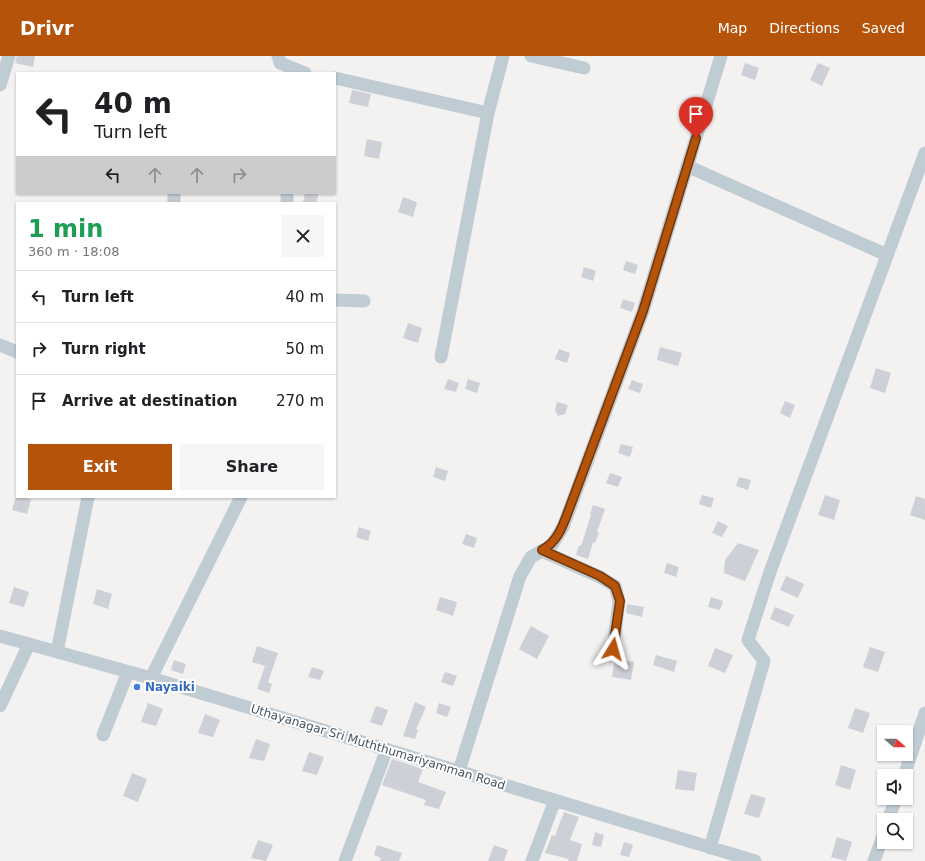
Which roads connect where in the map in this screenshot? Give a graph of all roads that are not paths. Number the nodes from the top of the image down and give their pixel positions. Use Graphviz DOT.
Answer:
graph roads {
  1 [pos="9,56"];
  2 [pos="278,56"];
  3 [pos="503,56"];
  4 [pos="531,56"];
  5 [pos="721,56"];
  6 [pos="584,68"];
  7 [pos="304,72"];
  8 [pos="336,78"];
  9 [pos="0,83"];
  10 [pos="488,113"];
  11 [pos="925,153"];
  12 [pos="687,166"];
  13 [pos="887,255"];
  14 [pos="336,300"];
  15 [pos="364,301"];
  16 [pos="0,345"];
  17 [pos="16,352"];
  18 [pos="441,358"];
  19 [pos="88,498"];
  20 [pos="241,498"];
  21 [pos="542,550"];
  22 [pos="0,636"];
  23 [pos="29,644"];
  24 [pos="613,649"];
  25 [pos="57,652"];
  26 [pos="128,672"];
  27 [pos="151,678"];
  28 [pos="0,706"];
  29 [pos="925,713"];
  30 [pos="104,735"];
  31 [pos="387,749"];
  32 [pos="906,769"];
  33 [pos="459,771"];
  34 [pos="555,800"];
  35 [pos="710,848"];
  36 [pos="878,849"];
  37 [pos="345,861"];
  38 [pos="532,861"];
  39 [pos="756,861"];
  40 [pos="874,861"];
  1 -- 9 [label="street"];
  2 -- 7 [label="street"];
  3 -- 10 [label="street"];
  4 -- 6 [label="street"];
  5 -- 12 [label="street"];
  8 -- 10 [label="street"];
  10 -- 18 [label="street"];
  11 -- 13 [label="street"];
  12 -- 13 [label="street"];
  12 -- 21 [label="street"];
  13 -- 35 [label="street"];
  14 -- 15 [label="street"];
  16 -- 17 [label="street"];
  19 -- 25 [label="street"];
  20 -- 27 [label="street"];
  21 -- 24 [label="street"];
  21 -- 33 [label="street"];
  22 -- 23 [label="street, Uthayanagar Sri Muththumariyamman Road"];
  23 -- 25 [label="street, Uthayanagar Sri Muththumariyamman Road"];
  23 -- 28 [label="street"];
  25 -- 26 [label="street, Uthayanagar Sri Muththumariyamman Road"];
  26 -- 27 [label="street, Uthayanagar Sri Muththumariyamman Road"];
  26 -- 30 [label="street"];
  27 -- 31 [label="street, Uthayanagar Sri Muththumariyamman Road"];
  29 -- 32 [label="street"];
  31 -- 33 [label="street, Uthayanagar Sri Muththumariyamman Road"];
  31 -- 37 [label="street"];
  33 -- 34 [label="street, Uthayanagar Sri Muththumariyamman Road"];
  34 -- 35 [label="street, Uthayanagar Sri Muththumariyamman Road"];
  34 -- 38 [label="street"];
  35 -- 39 [label="street, Uthayanagar Sri Muththumariyamman Road"];
  36 -- 40 [label="street"];
}
